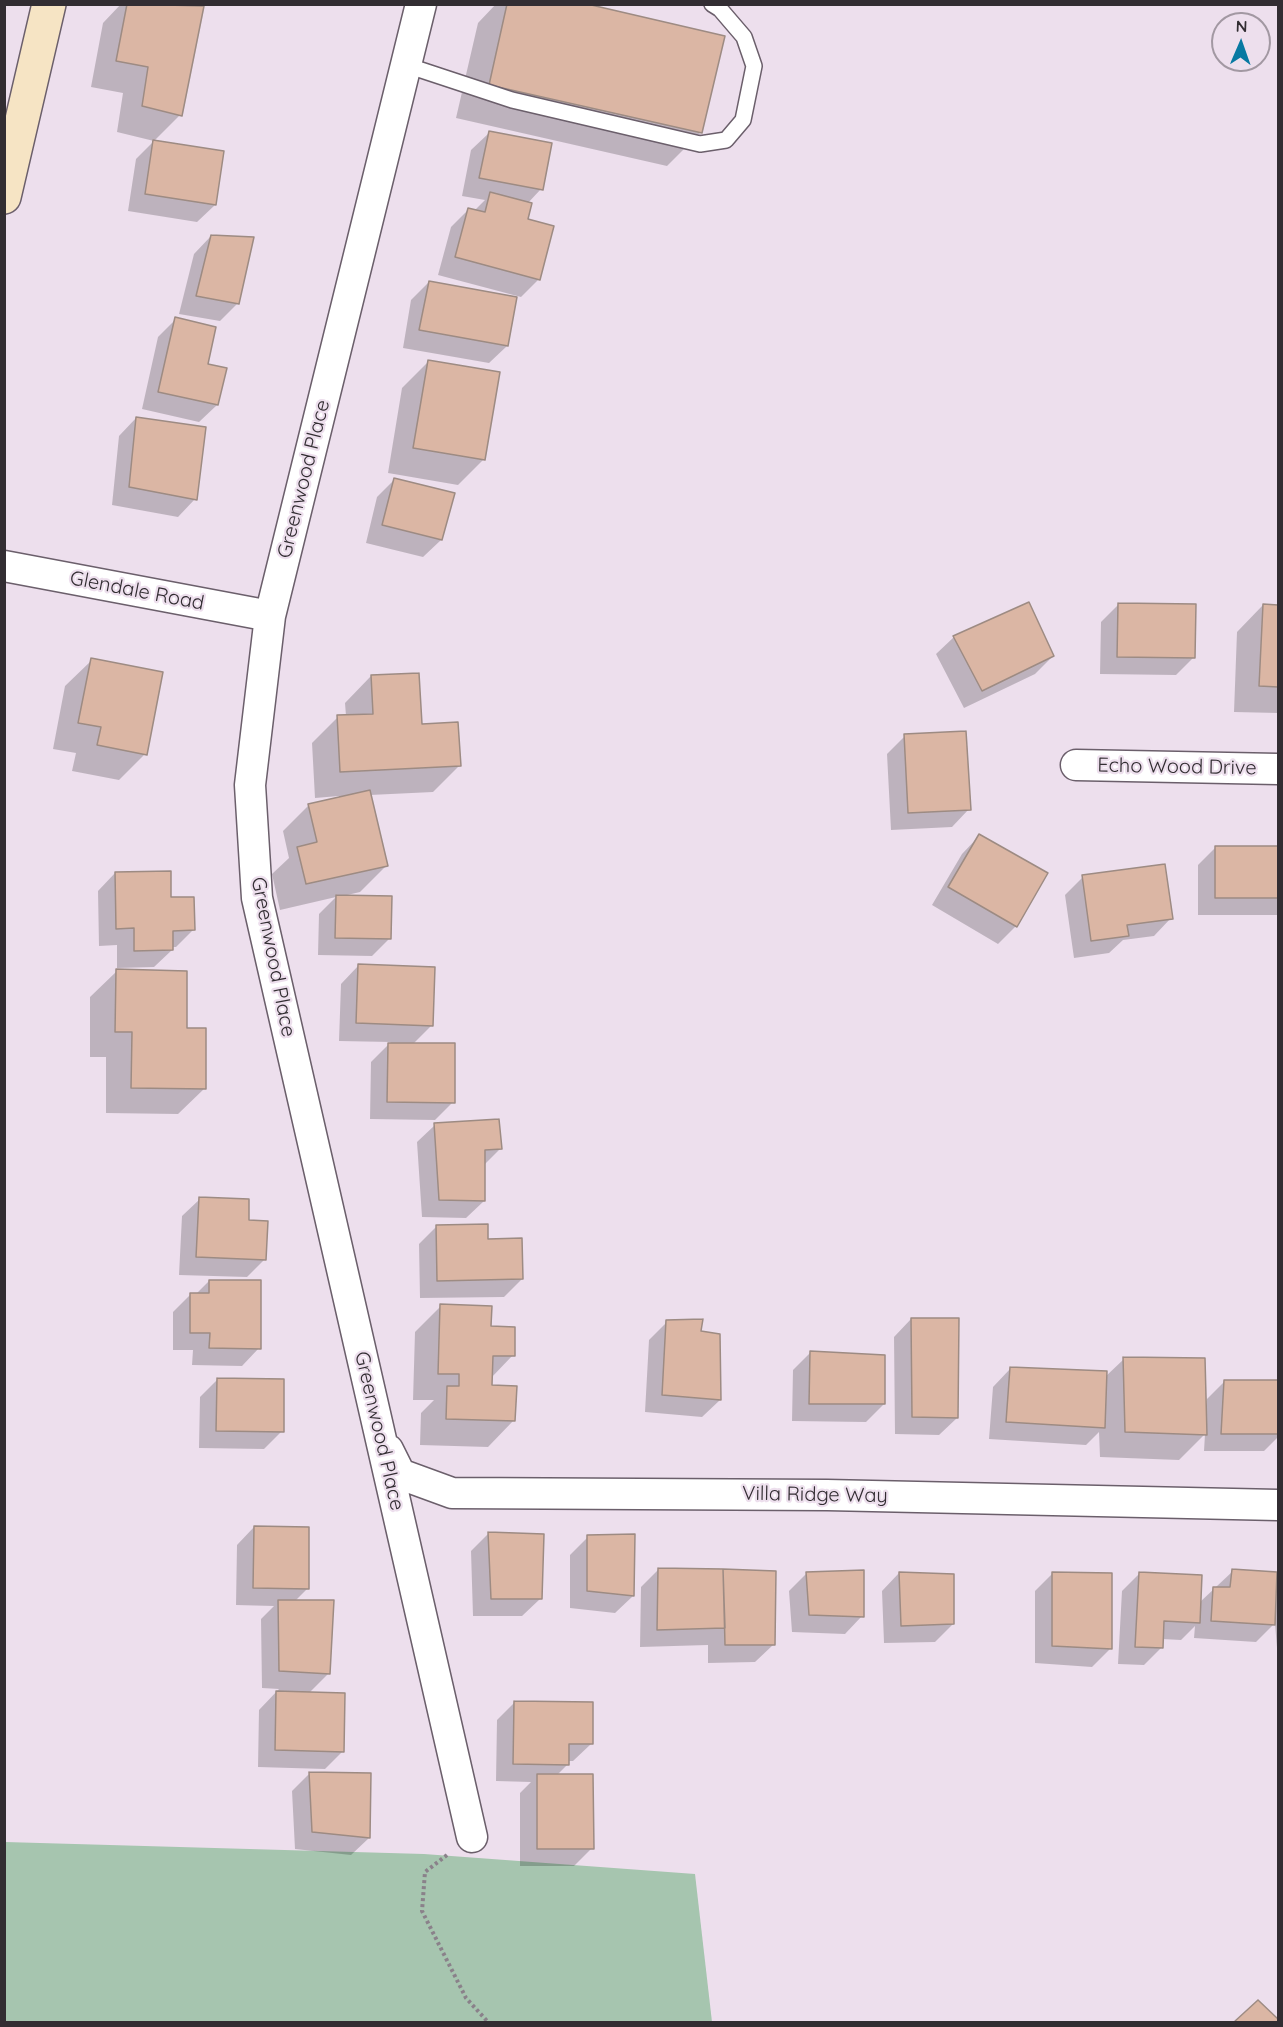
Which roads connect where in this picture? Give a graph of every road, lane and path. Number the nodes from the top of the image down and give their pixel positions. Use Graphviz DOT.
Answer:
graph roads {
  1 [pos="49,4"];
  2 [pos="421,4"];
  3 [pos="712,4"];
  4 [pos="406,65"];
  5 [pos="4,197"];
  6 [pos="4,566"];
  7 [pos="270,616"];
  8 [pos="1076,765"];
  9 [pos="1278,769"];
  10 [pos="380,1435"];
  11 [pos="1278,1505"];
  12 [pos="472,1837"];
  13 [pos="488,2022"];
  1 -- 5 [label="street"];
  2 -- 4 [label="street, Greenwood Place"];
  3 -- 4 [label="lane"];
  4 -- 7 [label="street, Greenwood Place"];
  6 -- 7 [label="street, Glendale Road"];
  7 -- 10 [label="street, Greenwood Place"];
  8 -- 9 [label="street, Echo Wood Drive"];
  10 -- 11 [label="street, Villa Ridge Way"];
  10 -- 12 [label="street, Greenwood Place"];
  12 -- 13 [label="path"];
}
